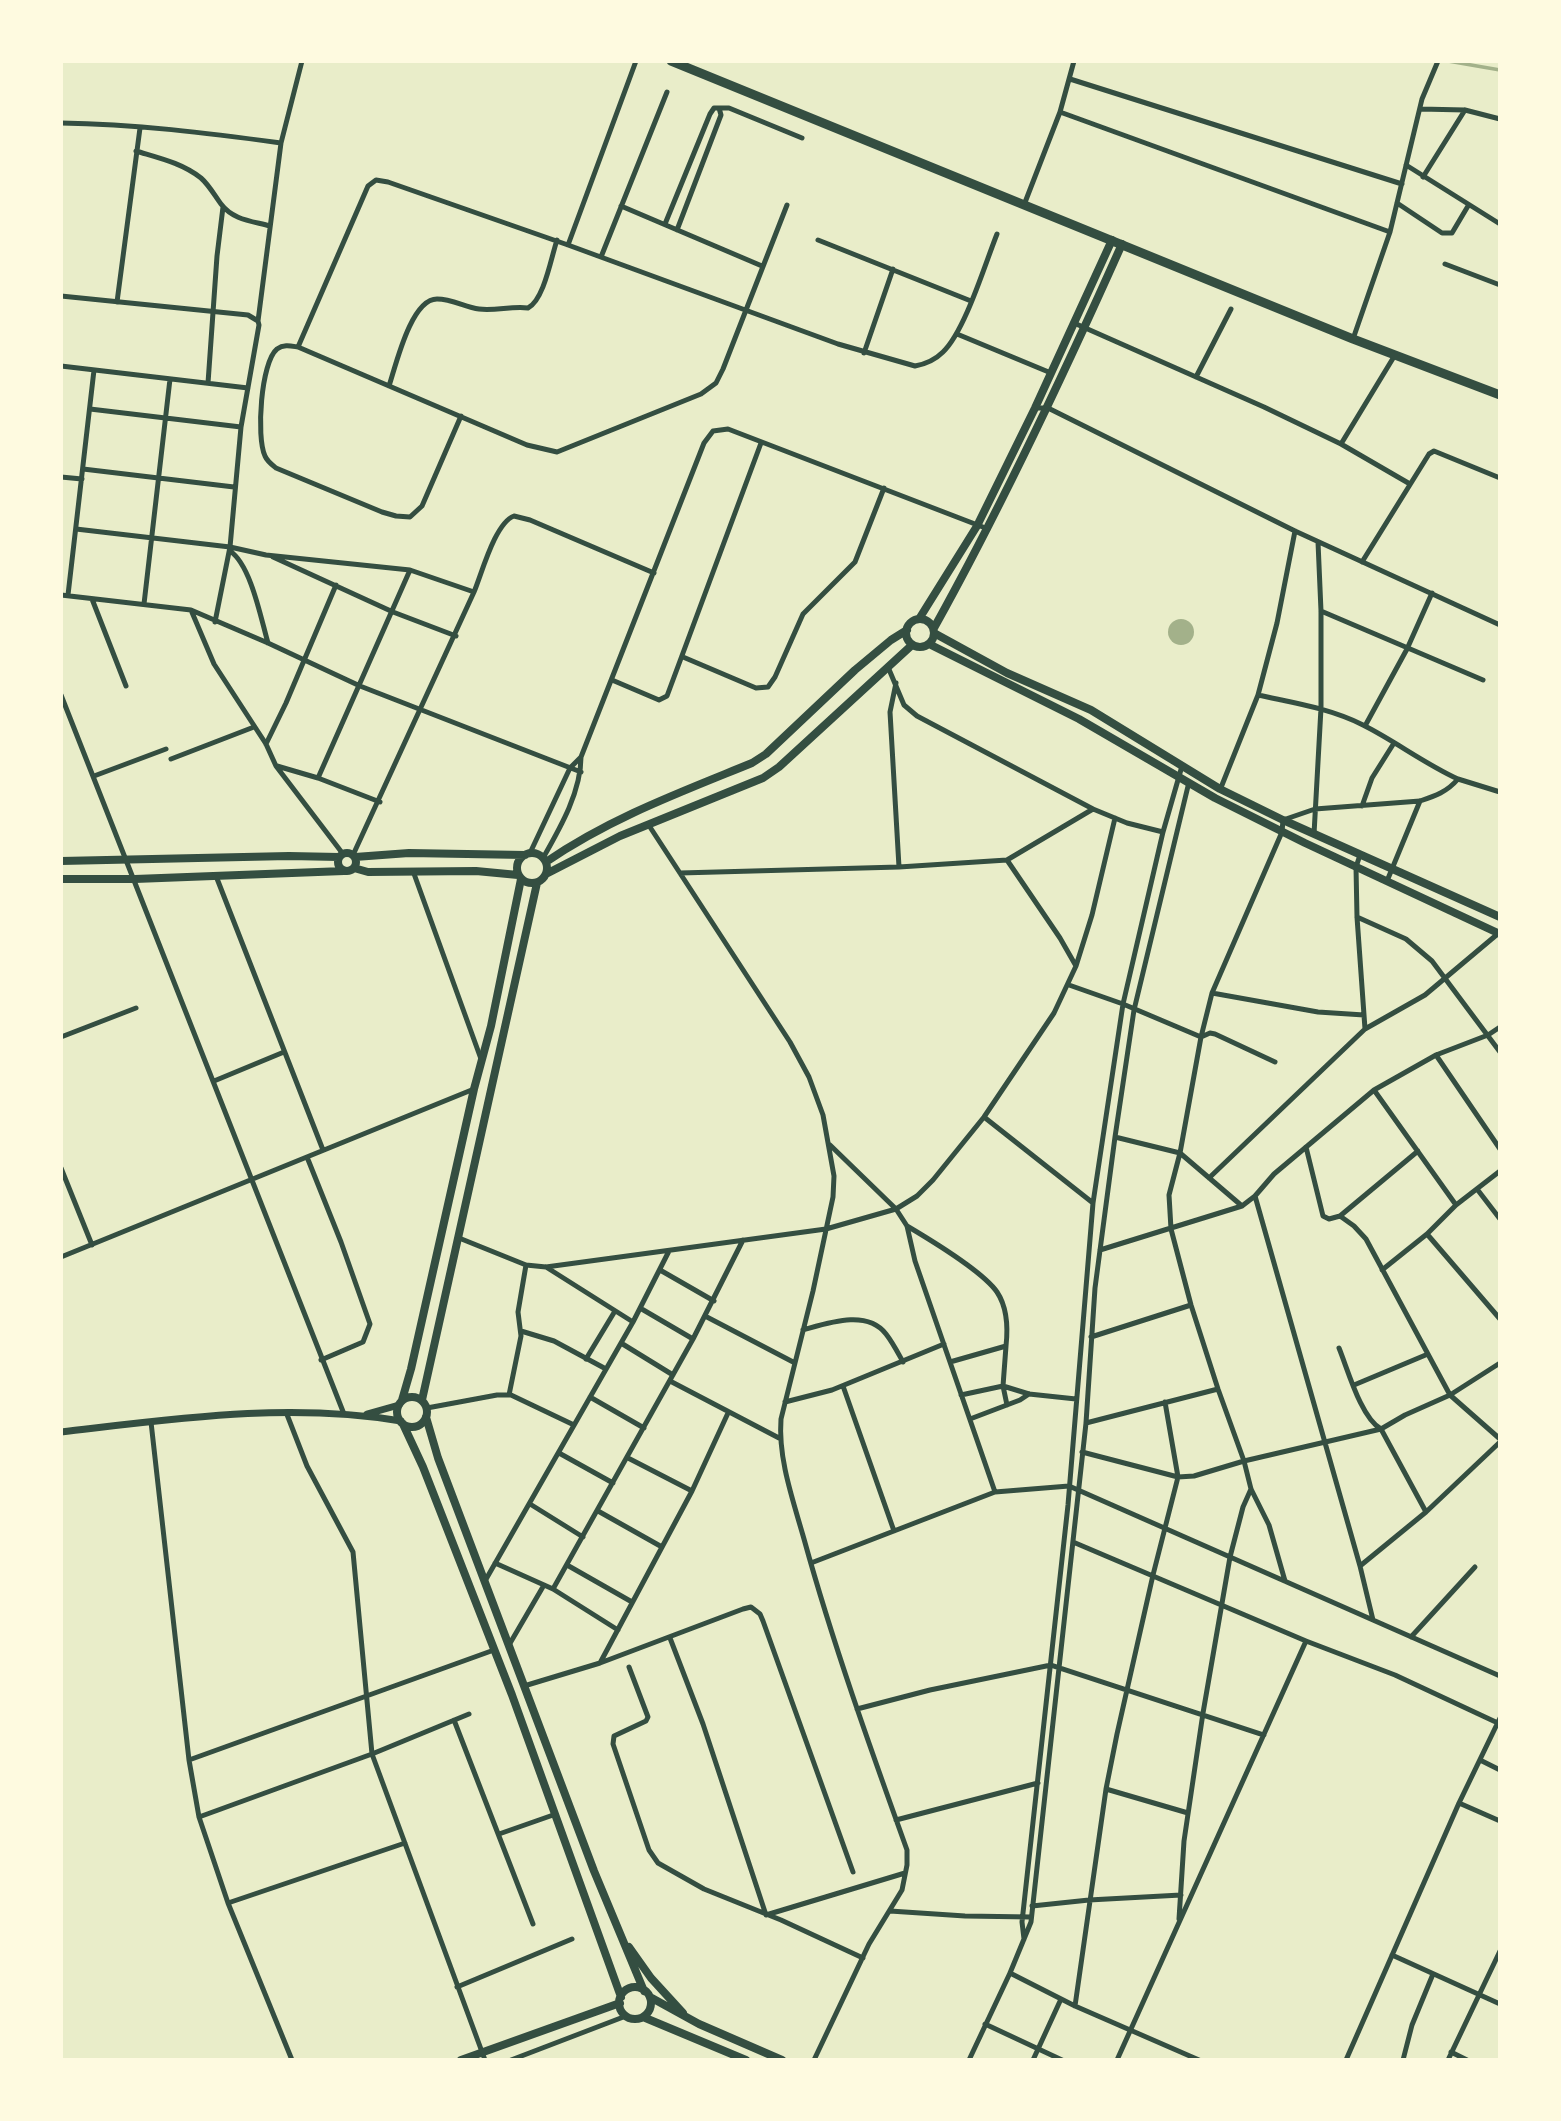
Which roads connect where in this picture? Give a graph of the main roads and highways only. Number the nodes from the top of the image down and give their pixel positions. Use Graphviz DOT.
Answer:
graph roads {
  1 [pos="671,61"];
  2 [pos="1112,240"];
  3 [pos="1122,244"];
  4 [pos="1500,395"];
  5 [pos="919,619"];
  6 [pos="906,631"];
  7 [pos="934,631"];
  8 [pos="929,644"];
  9 [pos="912,645"];
  10 [pos="528,854"];
  11 [pos="341,855"];
  12 [pos="354,856"];
  13 [pos="544,860"];
  14 [pos="61,861"];
  15 [pos="354,868"];
  16 [pos="344,871"];
  17 [pos="546,874"];
  18 [pos="519,877"];
  19 [pos="61,879"];
  20 [pos="537,883"];
  21 [pos="1500,917"];
  22 [pos="1499,933"];
  23 [pos="469,1112"];
  24 [pos="485,1118"];
  25 [pos="400,1402"];
  26 [pos="425,1409"];
  27 [pos="402,1423"];
  28 [pos="621,1938"];
  29 [pos="647,1994"];
  30 [pos="620,2000"];
  31 [pos="643,2017"];
  32 [pos="690,2020"];
  33 [pos="483,2056"];
  34 [pos="461,2060"];
  35 [pos="746,2060"];
  36 [pos="782,2060"];
  1 -- 2 [label="main road"];
  2 -- 3 [label="main road"];
  2 -- 5 [label="main road"];
  3 -- 4 [label="main road"];
  3 -- 7 [label="main road"];
  5 -- 6 [label="main road"];
  5 -- 7 [label="main road"];
  6 -- 9 [label="main road"];
  6 -- 13 [label="main road"];
  7 -- 8 [label="main road"];
  7 -- 21 [label="main road"];
  8 -- 9 [label="main road"];
  8 -- 22 [label="main road"];
  9 -- 17 [label="main road"];
  10 -- 12 [label="main road"];
  10 -- 13 [label="main road"];
  10 -- 18 [label="main road"];
  11 -- 12 [label="main road"];
  11 -- 14 [label="main road"];
  11 -- 16 [label="main road"];
  12 -- 15 [label="main road"];
  13 -- 17 [label="main road"];
  15 -- 16 [label="main road"];
  15 -- 18 [label="main road"];
  16 -- 19 [label="main road"];
  17 -- 20 [label="main road"];
  18 -- 20 [label="main road"];
  18 -- 23 [label="main road"];
  20 -- 24 [label="main road"];
  23 -- 24 [label="main road"];
  23 -- 25 [label="main road"];
  24 -- 26 [label="main road"];
  25 -- 26 [label="main road"];
  25 -- 27 [label="main road"];
  26 -- 27 [label="main road"];
  26 -- 28 [label="main road"];
  27 -- 30 [label="main road"];
  28 -- 29 [label="main road"];
  28 -- 32 [label="main road"];
  29 -- 30 [label="main road"];
  29 -- 31 [label="main road"];
  29 -- 32 [label="main road"];
  30 -- 31 [label="main road"];
  30 -- 33 [label="main road"];
  31 -- 35 [label="main road"];
  32 -- 36 [label="main road"];
  33 -- 34 [label="main road"];
}
